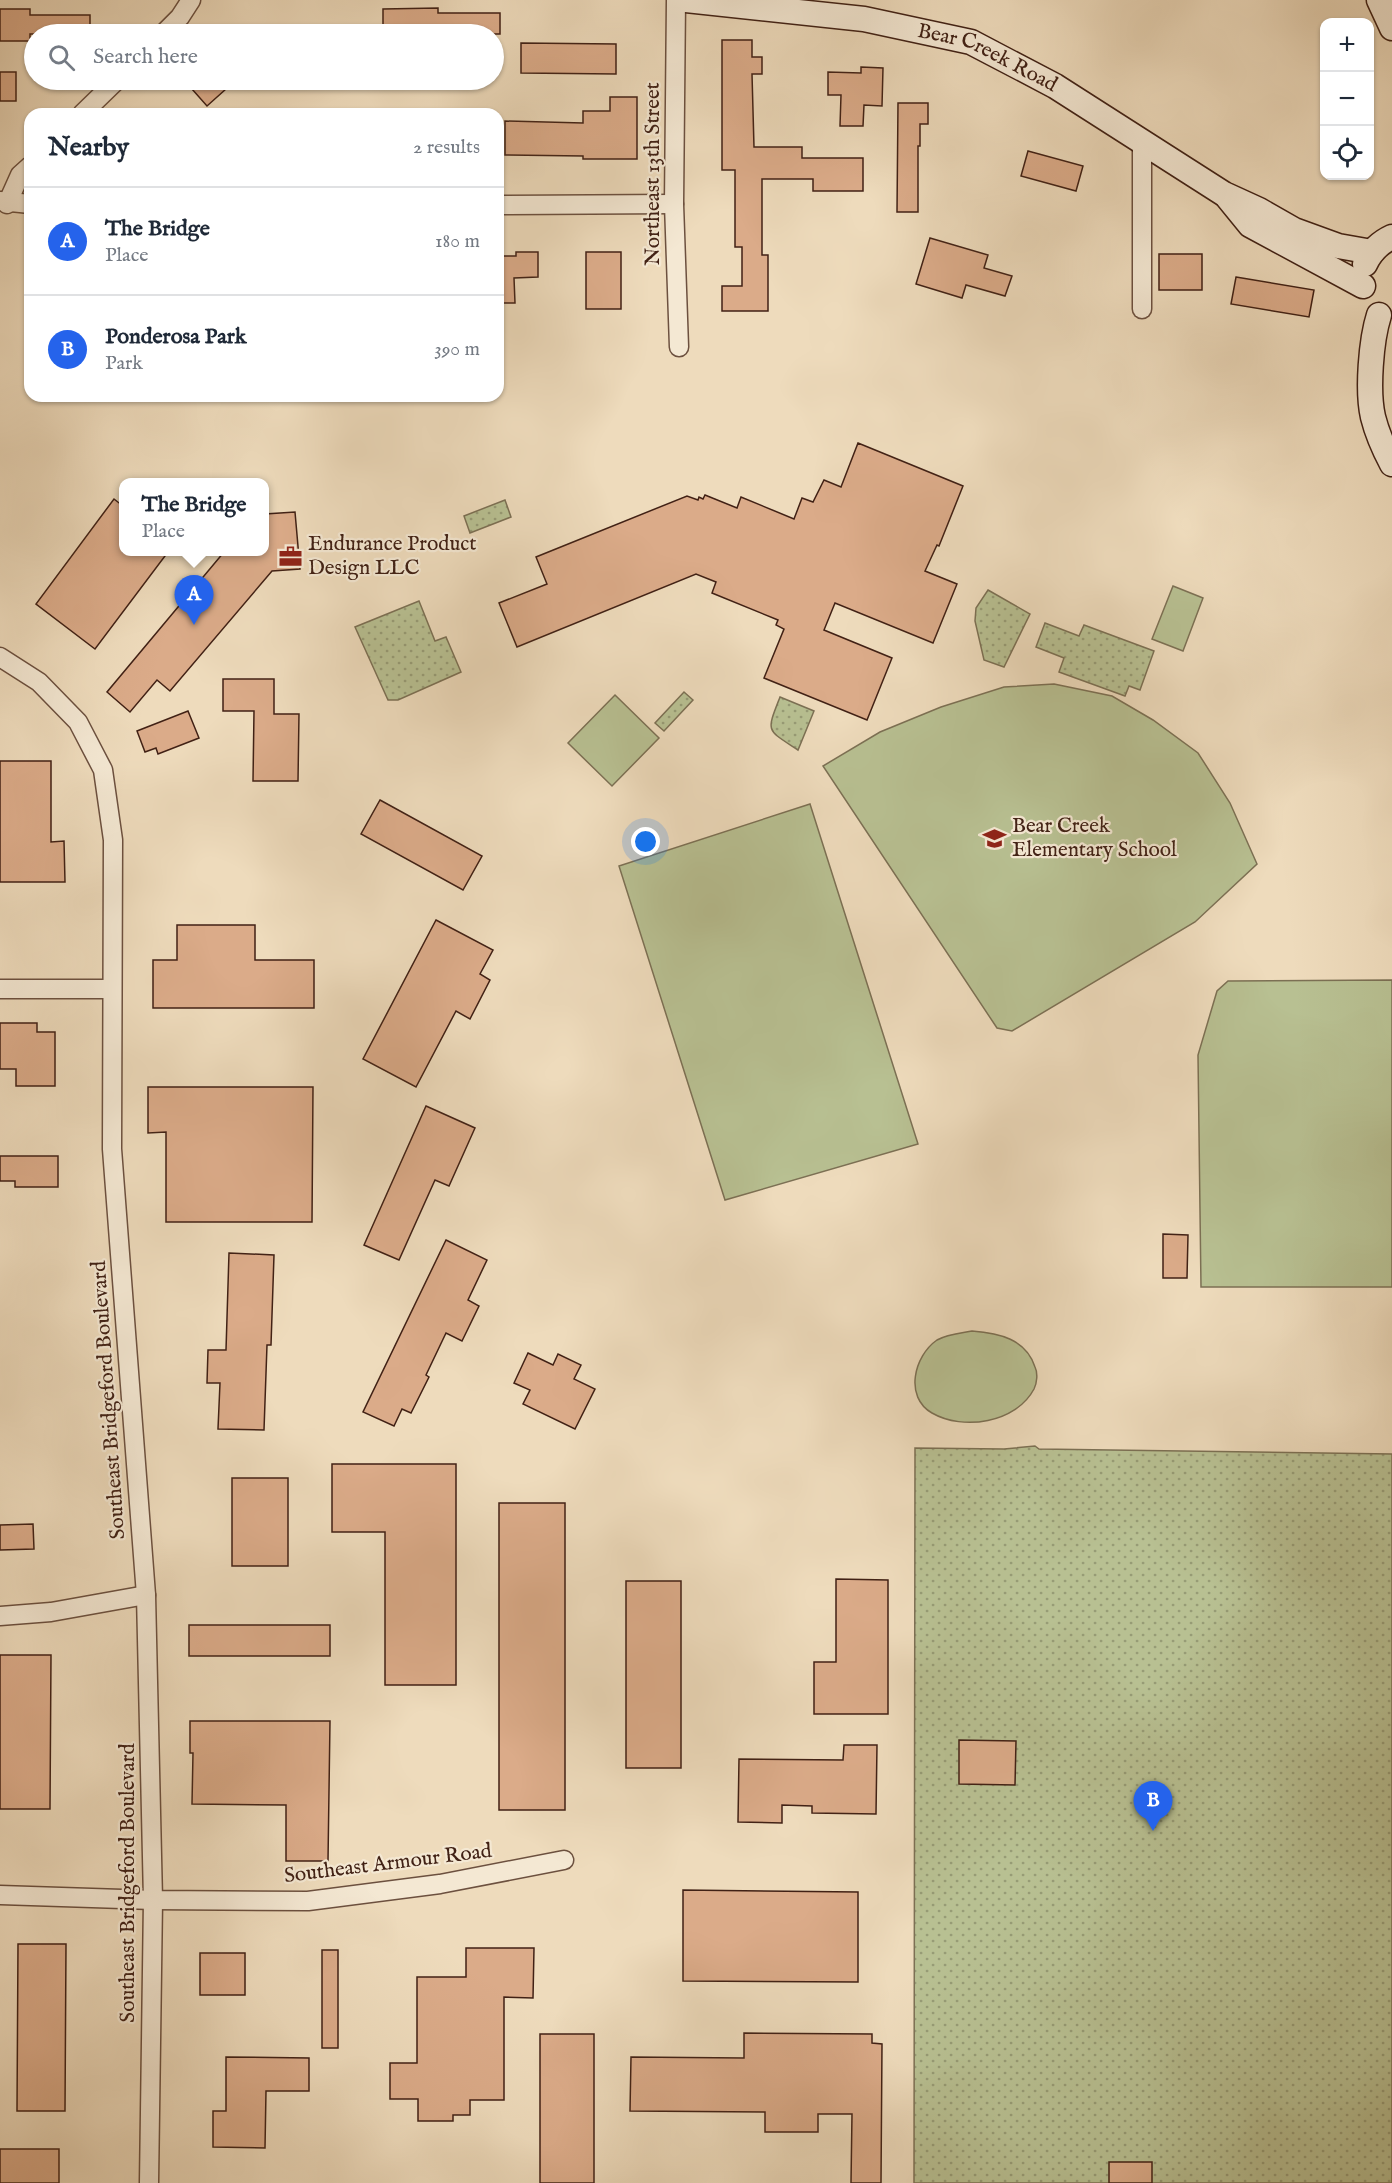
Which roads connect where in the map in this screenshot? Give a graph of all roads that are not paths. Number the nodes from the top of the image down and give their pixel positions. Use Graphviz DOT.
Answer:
graph roads {
  1 [pos="191,0"];
  2 [pos="676,0"];
  3 [pos="686,0"];
  4 [pos="1379,0"];
  5 [pos="173,24"];
  6 [pos="1392,28"];
  7 [pos="107,90"];
  8 [pos="88,108"];
  9 [pos="1142,141"];
  10 [pos="24,172"];
  11 [pos="1224,194"];
  12 [pos="3,202"];
  13 [pos="24,204"];
  14 [pos="674,204"];
  15 [pos="504,205"];
  16 [pos="1392,237"];
  17 [pos="1372,252"];
  18 [pos="1363,286"];
  19 [pos="1142,309"];
  20 [pos="1385,319"];
  21 [pos="679,347"];
  22 [pos="1392,464"];
  23 [pos="0,657"];
  24 [pos="0,989"];
  25 [pos="111,989"];
  26 [pos="146,1595"];
  27 [pos="0,1616"];
  28 [pos="564,1860"];
  29 [pos="0,1895"];
  30 [pos="153,1900"];
  31 [pos="149,2183"];
  1 -- 5 [label="street"];
  2 -- 14 [label="street, Northeast 13th Street"];
  3 -- 9 [label="street, Bear Creek Road"];
  4 -- 6 [label="street"];
  7 -- 8 [label="street"];
  9 -- 11 [label="street, Bear Creek Road"];
  9 -- 19 [label="street"];
  10 -- 12 [label="street"];
  11 -- 17 [label="street, Bear Creek Road"];
  11 -- 18 [label="street, Bear Creek Road"];
  12 -- 13 [label="street"];
  14 -- 15 [label="street"];
  14 -- 21 [label="street, Northeast 13th Street"];
  16 -- 17 [label="street"];
  17 -- 18 [label="street"];
  18 -- 20 [label="street"];
  20 -- 22 [label="street"];
  23 -- 25 [label="street, Southeast Bridgeford Boulevard"];
  24 -- 25 [label="street"];
  25 -- 26 [label="street, Southeast Bridgeford Boulevard"];
  26 -- 27 [label="street"];
  26 -- 30 [label="street, Southeast Bridgeford Boulevard"];
  28 -- 30 [label="street, Southeast Armour Road"];
  29 -- 30 [label="street, Southeast Armour Road"];
  30 -- 31 [label="street, Southeast Bridgeford Boulevard"];
}
